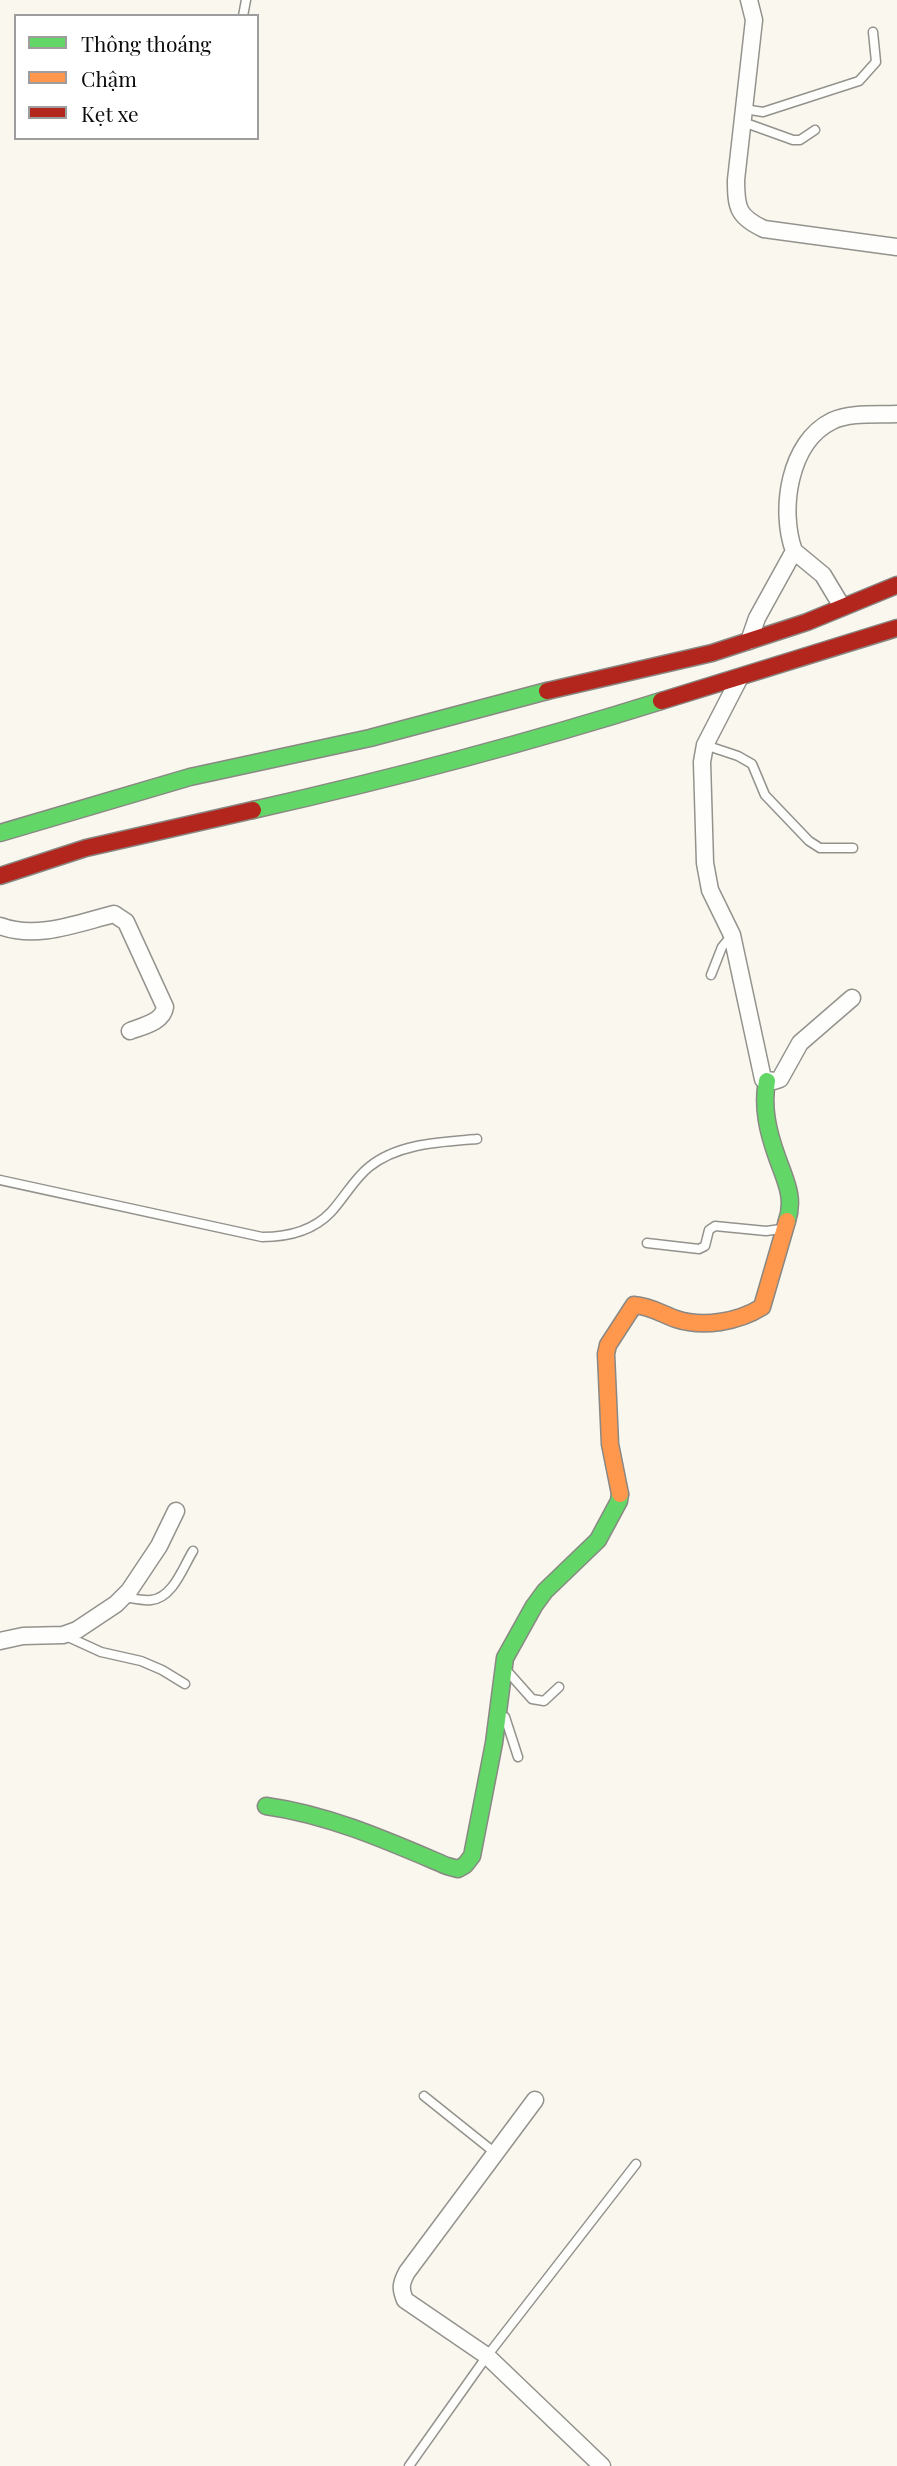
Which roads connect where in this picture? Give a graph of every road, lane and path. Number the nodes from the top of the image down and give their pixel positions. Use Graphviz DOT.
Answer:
graph roads {
  1 [pos="750,0"];
  2 [pos="873,32"];
  3 [pos="743,116"];
  4 [pos="815,130"];
  5 [pos="897,247"];
  6 [pos="897,414"];
  7 [pos="794,551"];
  8 [pos="897,585"];
  9 [pos="841,605"];
  10 [pos="897,628"];
  11 [pos="749,641"];
  12 [pos="739,678"];
  13 [pos="705,744"];
  14 [pos="0,833"];
  15 [pos="853,848"];
  16 [pos="0,876"];
  17 [pos="0,926"];
  18 [pos="732,935"];
  19 [pos="711,975"];
  20 [pos="852,998"];
  21 [pos="130,1031"];
  22 [pos="766,1081"];
  23 [pos="477,1139"];
  24 [pos="0,1180"];
  25 [pos="789,1218"];
  26 [pos="647,1243"];
  27 [pos="176,1511"];
  28 [pos="193,1551"];
  29 [pos="123,1597"];
  30 [pos="63,1635"];
  31 [pos="0,1641"];
  32 [pos="504,1667"];
  33 [pos="185,1685"];
  34 [pos="559,1687"];
  35 [pos="499,1700"];
  36 [pos="518,1757"];
  37 [pos="266,1806"];
  38 [pos="424,2096"];
  39 [pos="535,2100"];
  40 [pos="495,2152"];
  41 [pos="636,2164"];
  42 [pos="486,2356"];
  43 [pos="408,2466"];
  44 [pos="601,2466"];
  1 -- 3 [label="street"];
  2 -- 3 [label="lane"];
  3 -- 4 [label="lane"];
  3 -- 5 [label="street"];
  6 -- 7 [label="street"];
  7 -- 9 [label="street"];
  7 -- 11 [label="street"];
  8 -- 14 [label="main road"];
  10 -- 16 [label="main road"];
  12 -- 13 [label="street"];
  13 -- 15 [label="lane"];
  13 -- 18 [label="street"];
  17 -- 21 [label="street"];
  18 -- 19 [label="lane"];
  18 -- 22 [label="street"];
  20 -- 22 [label="street"];
  22 -- 25 [label="main road"];
  23 -- 24 [label="lane"];
  25 -- 26 [label="lane"];
  25 -- 32 [label="main road"];
  27 -- 29 [label="street"];
  28 -- 29 [label="lane"];
  29 -- 30 [label="street"];
  30 -- 31 [label="street"];
  30 -- 33 [label="lane"];
  32 -- 34 [label="lane"];
  32 -- 35 [label="main road"];
  35 -- 36 [label="lane"];
  35 -- 37 [label="main road"];
  38 -- 40 [label="lane"];
  39 -- 40 [label="street"];
  40 -- 42 [label="street"];
  41 -- 42 [label="lane"];
  42 -- 43 [label="lane"];
  42 -- 44 [label="street"];
}
